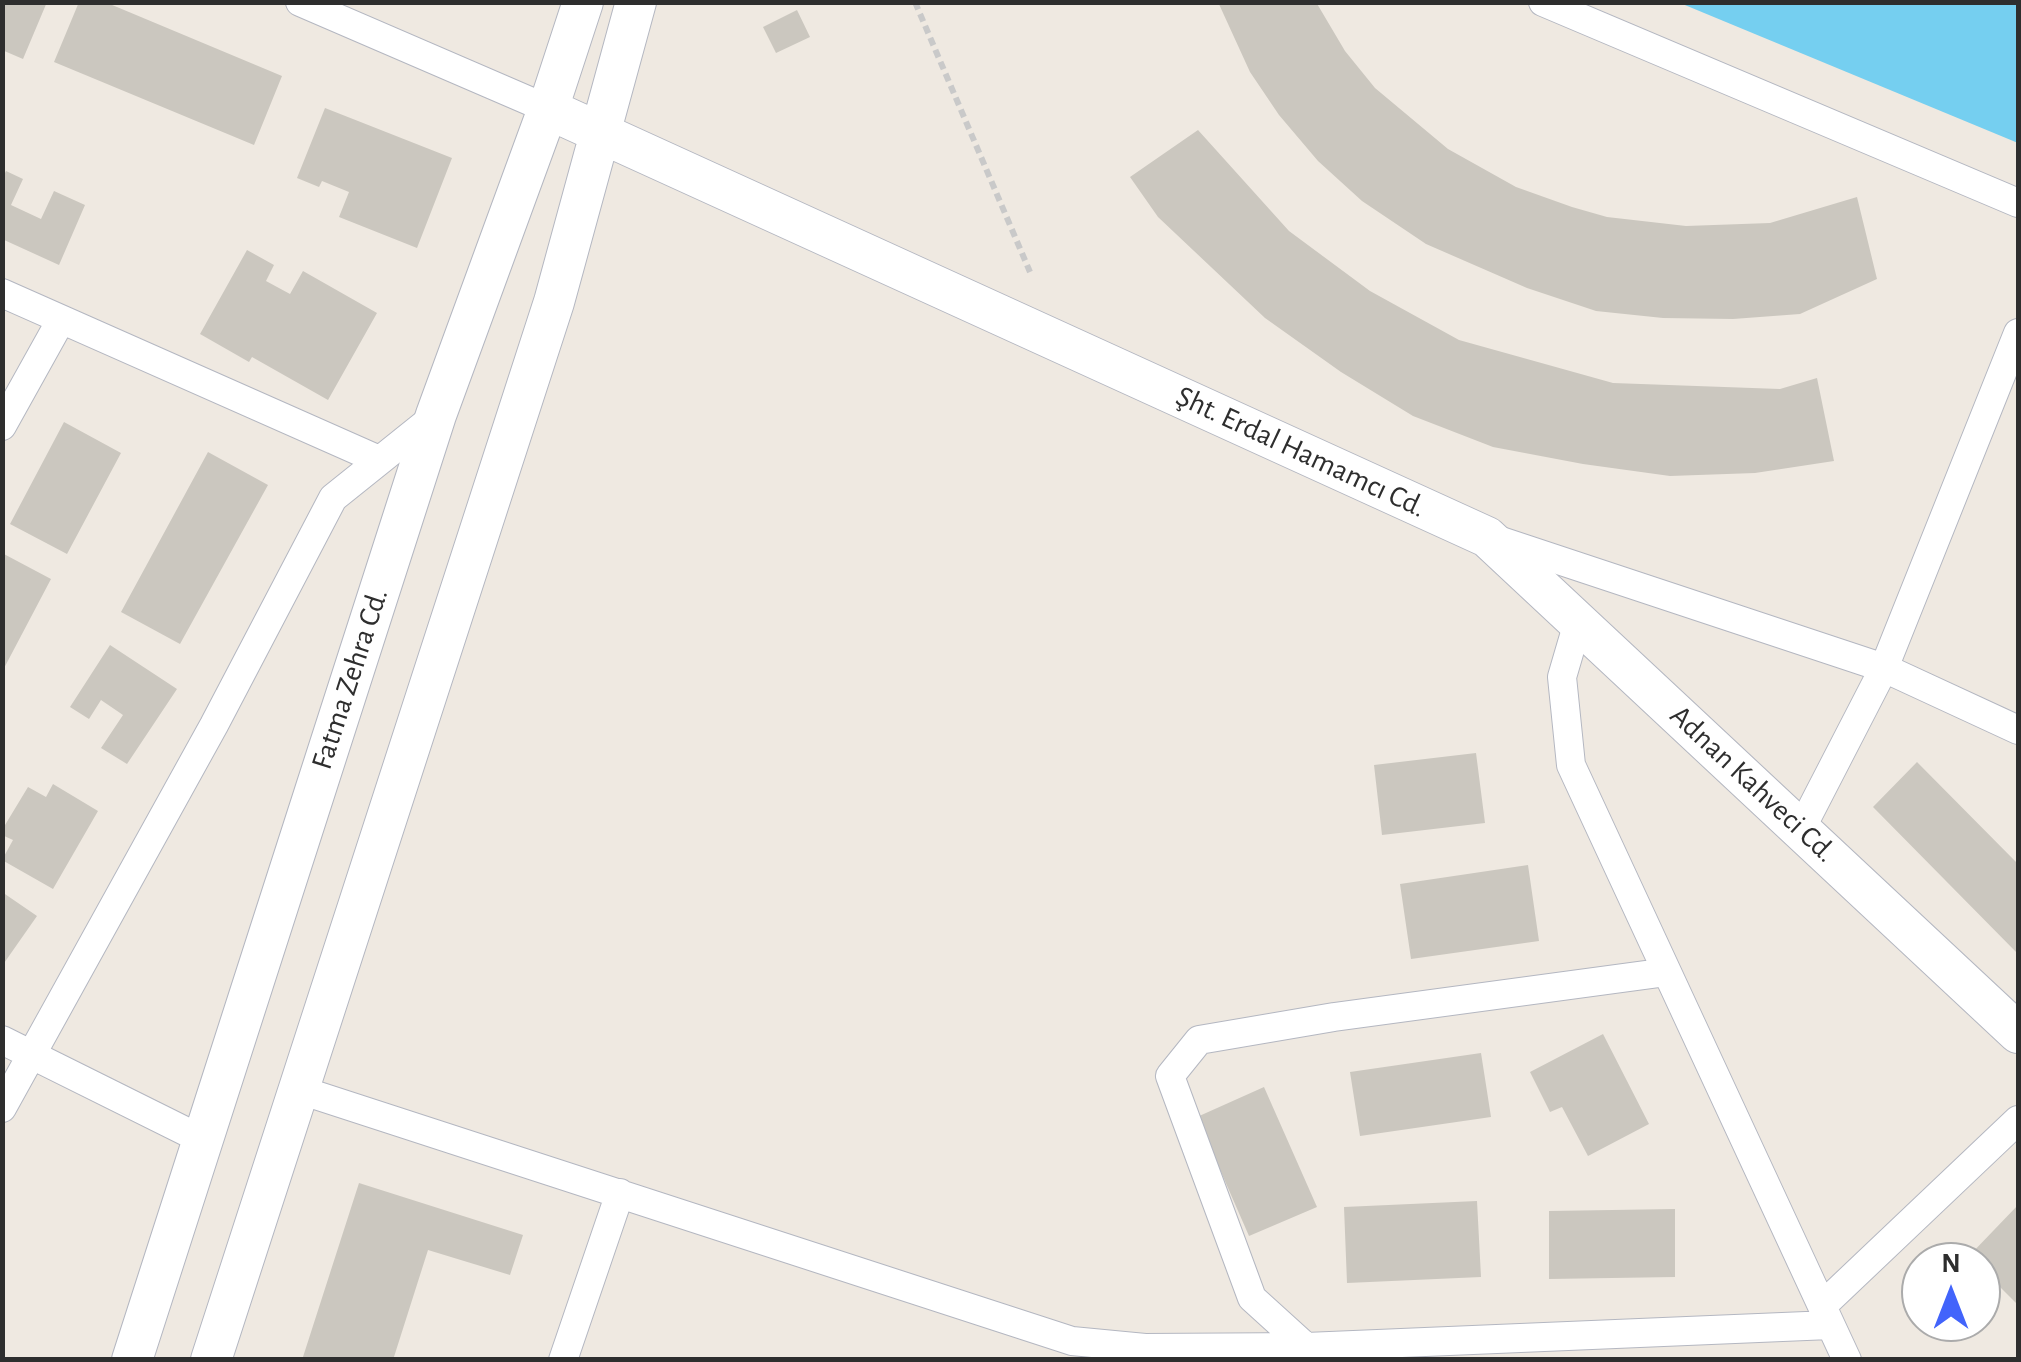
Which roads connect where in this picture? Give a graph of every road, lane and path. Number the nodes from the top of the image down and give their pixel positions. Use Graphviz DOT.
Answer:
graph roads {
  1 [pos="300,2"];
  2 [pos="582,2"];
  3 [pos="636,2"];
  4 [pos="915,2"];
  5 [pos="1543,2"];
  6 [pos="548,109"];
  7 [pos="600,132"];
  8 [pos="2018,202"];
  9 [pos="1030,272"];
  10 [pos="2,293"];
  11 [pos="61,320"];
  12 [pos="2018,333"];
  13 [pos="436,415"];
  14 [pos="2,426"];
  15 [pos="380,460"];
  16 [pos="1487,536"];
  17 [pos="1579,619"];
  18 [pos="1884,668"];
  19 [pos="2018,730"];
  20 [pos="1801,829"];
  21 [pos="1666,972"];
  22 [pos="2018,1033"];
  23 [pos="2,1040"];
  24 [pos="32,1055"];
  25 [pos="297,1089"];
  26 [pos="2,1108"];
  27 [pos="2018,1120"];
  28 [pos="201,1138"];
  29 [pos="620,1194"];
  30 [pos="1826,1315"];
  31 [pos="1306,1347"];
  32 [pos="1075,1350"];
  33 [pos="1363,1352"];
  34 [pos="132,1360"];
  35 [pos="211,1360"];
  36 [pos="563,1360"];
  37 [pos="1847,1360"];
  1 -- 6 [label="street"];
  2 -- 6 [label="main road, Fatma Zehra Cd."];
  3 -- 7 [label="main road"];
  4 -- 9 [label="path"];
  5 -- 8 [label="street"];
  6 -- 7 [label="main road, Şht. Erdal Hamamcı Cd."];
  6 -- 13 [label="main road, Fatma Zehra Cd."];
  7 -- 16 [label="main road, Şht. Erdal Hamamcı Cd."];
  7 -- 25 [label="main road"];
  10 -- 11 [label="street"];
  11 -- 14 [label="street"];
  11 -- 15 [label="street"];
  12 -- 18 [label="street"];
  13 -- 15 [label="street"];
  13 -- 28 [label="main road, Fatma Zehra Cd."];
  15 -- 24 [label="street"];
  16 -- 17 [label="main road, Adnan Kahveci Cd."];
  16 -- 18 [label="street, Şht. Erdal Hamamcı Cd."];
  17 -- 20 [label="main road, Adnan Kahveci Cd."];
  17 -- 21 [label="street"];
  18 -- 19 [label="street, Şht. Erdal Hamamcı Cd."];
  18 -- 20 [label="street"];
  20 -- 22 [label="main road, Adnan Kahveci Cd."];
  21 -- 30 [label="street"];
  21 -- 31 [label="street"];
  23 -- 24 [label="street"];
  24 -- 26 [label="street"];
  24 -- 28 [label="street"];
  25 -- 29 [label="street"];
  25 -- 35 [label="main road"];
  27 -- 30 [label="street"];
  28 -- 34 [label="main road, Fatma Zehra Cd."];
  29 -- 32 [label="street"];
  29 -- 36 [label="street"];
  30 -- 33 [label="street"];
  30 -- 37 [label="street"];
  31 -- 32 [label="street"];
  31 -- 33 [label="street"];
}
